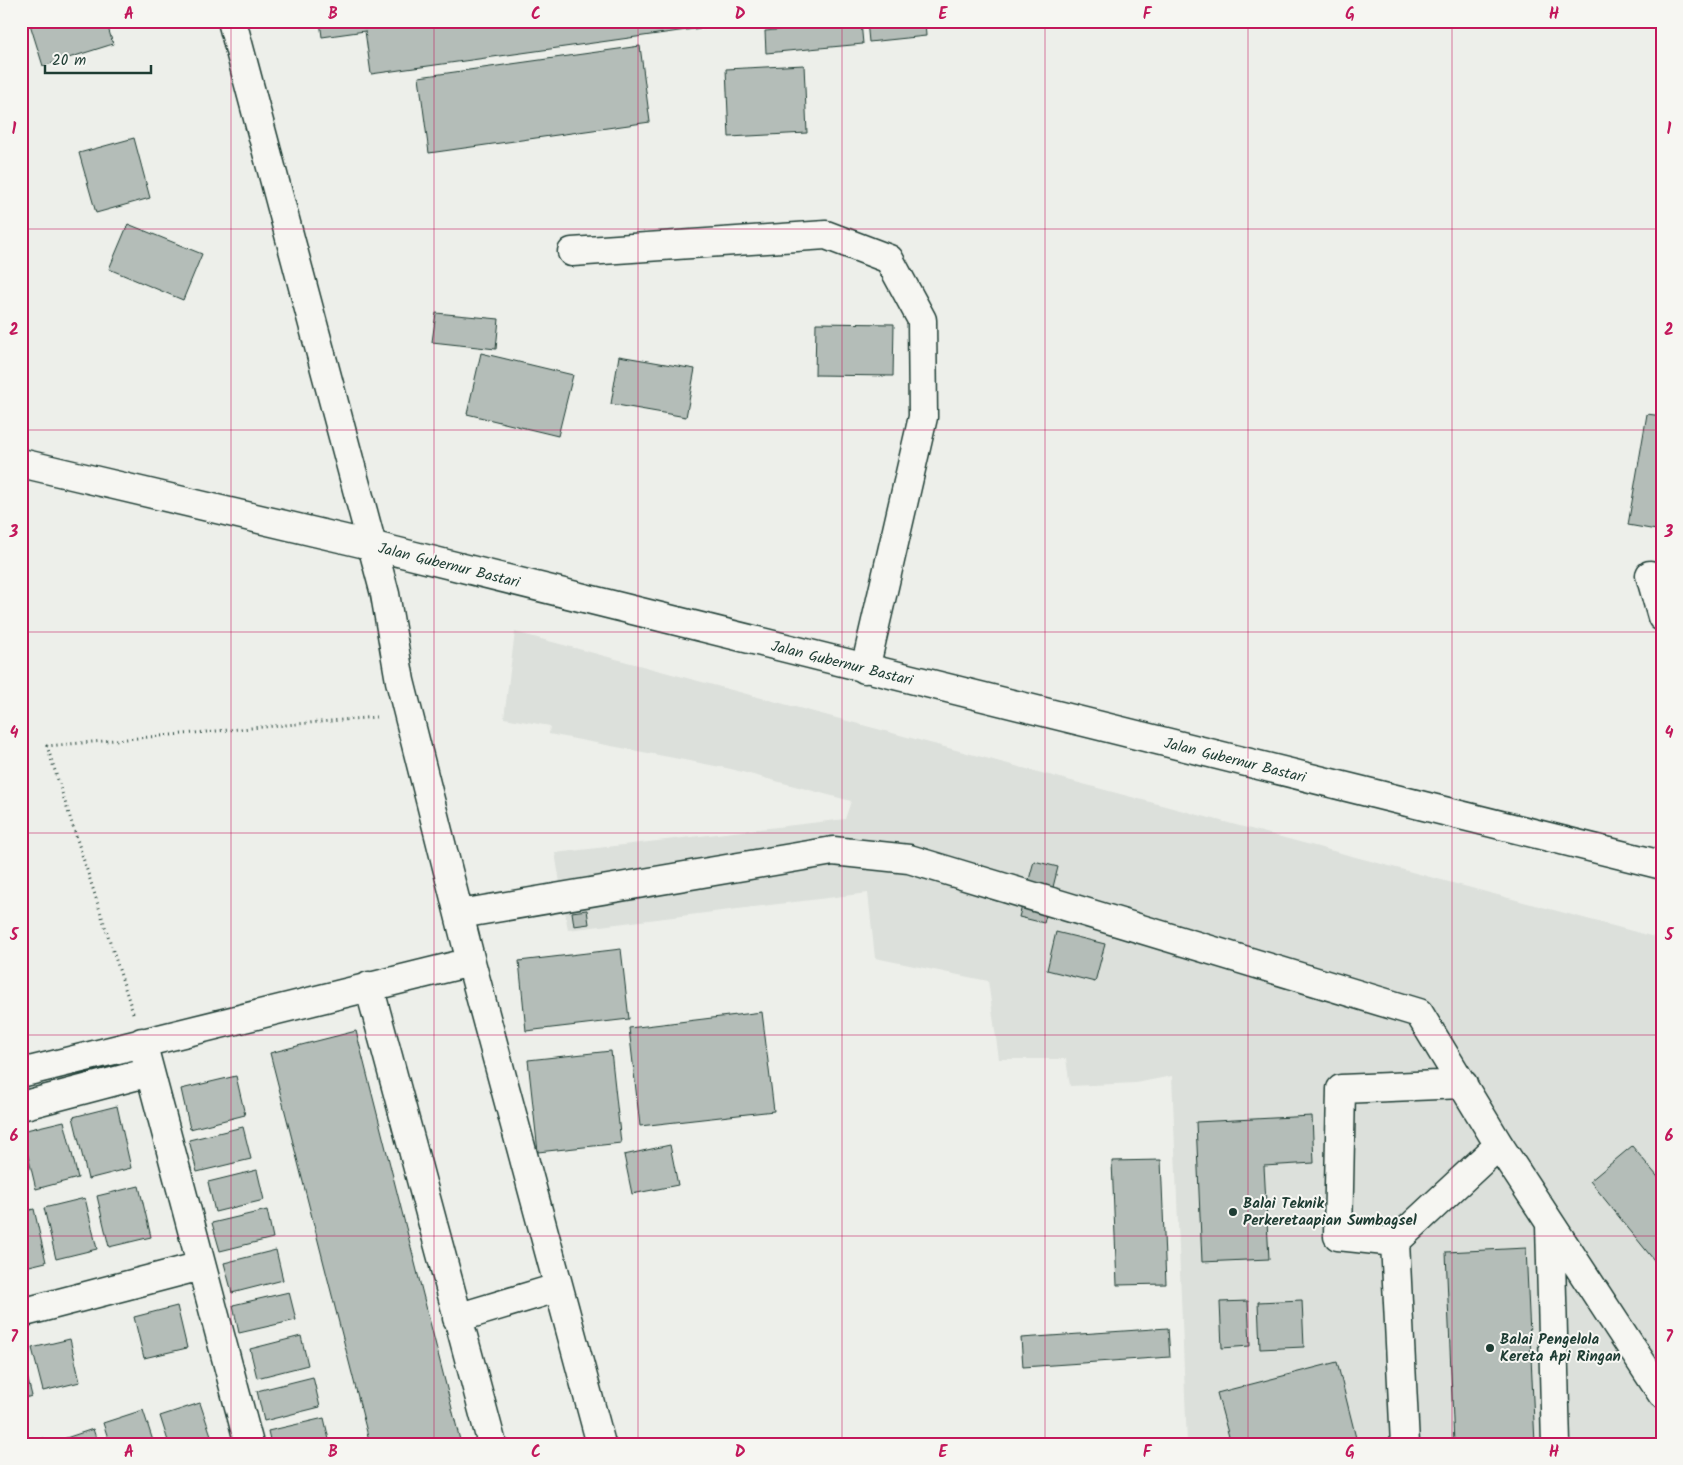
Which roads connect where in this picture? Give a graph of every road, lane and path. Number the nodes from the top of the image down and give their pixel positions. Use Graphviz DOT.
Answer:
graph roads {
  1 [pos="232,21"];
  2 [pos="572,252"];
  3 [pos="21,463"];
  4 [pos="370,545"];
  5 [pos="1650,574"];
  6 [pos="1662,617"];
  7 [pos="865,669"];
  8 [pos="408,714"];
  9 [pos="1662,866"];
  10 [pos="460,914"];
  11 [pos="471,962"];
  12 [pos="369,986"];
  13 [pos="142,1042"];
  14 [pos="150,1072"];
  15 [pos="21,1073"];
  16 [pos="1463,1084"];
  17 [pos="21,1106"];
  18 [pos="1499,1145"];
  19 [pos="1550,1225"];
  20 [pos="1396,1242"];
  21 [pos="201,1266"];
  22 [pos="557,1288"];
  23 [pos="21,1313"];
  24 [pos="456,1318"];
  25 [pos="1662,1394"];
  26 [pos="249,1444"];
  27 [pos="492,1444"];
  28 [pos="600,1444"];
  29 [pos="1405,1444"];
  30 [pos="1556,1444"];
  1 -- 4 [label="main road"];
  2 -- 7 [label="main road"];
  3 -- 4 [label="main road, Jalan Gubernur Bastari"];
  4 -- 7 [label="main road, Jalan Gubernur Bastari"];
  4 -- 8 [label="main road"];
  5 -- 6 [label="main road"];
  7 -- 9 [label="main road, Jalan Gubernur Bastari"];
  8 -- 10 [label="main road"];
  8 -- 13 [label="path"];
  10 -- 11 [label="main road"];
  10 -- 16 [label="main road"];
  11 -- 12 [label="main road"];
  11 -- 22 [label="main road"];
  12 -- 13 [label="main road"];
  12 -- 24 [label="main road"];
  13 -- 14 [label="main road"];
  13 -- 15 [label="main road"];
  14 -- 17 [label="main road"];
  14 -- 21 [label="main road"];
  16 -- 18 [label="main road"];
  16 -- 20 [label="main road"];
  18 -- 19 [label="main road"];
  18 -- 20 [label="main road"];
  19 -- 25 [label="main road"];
  19 -- 30 [label="main road"];
  20 -- 29 [label="main road"];
  21 -- 23 [label="main road"];
  21 -- 26 [label="main road"];
  22 -- 24 [label="main road"];
  22 -- 28 [label="main road"];
  24 -- 27 [label="main road"];
}
